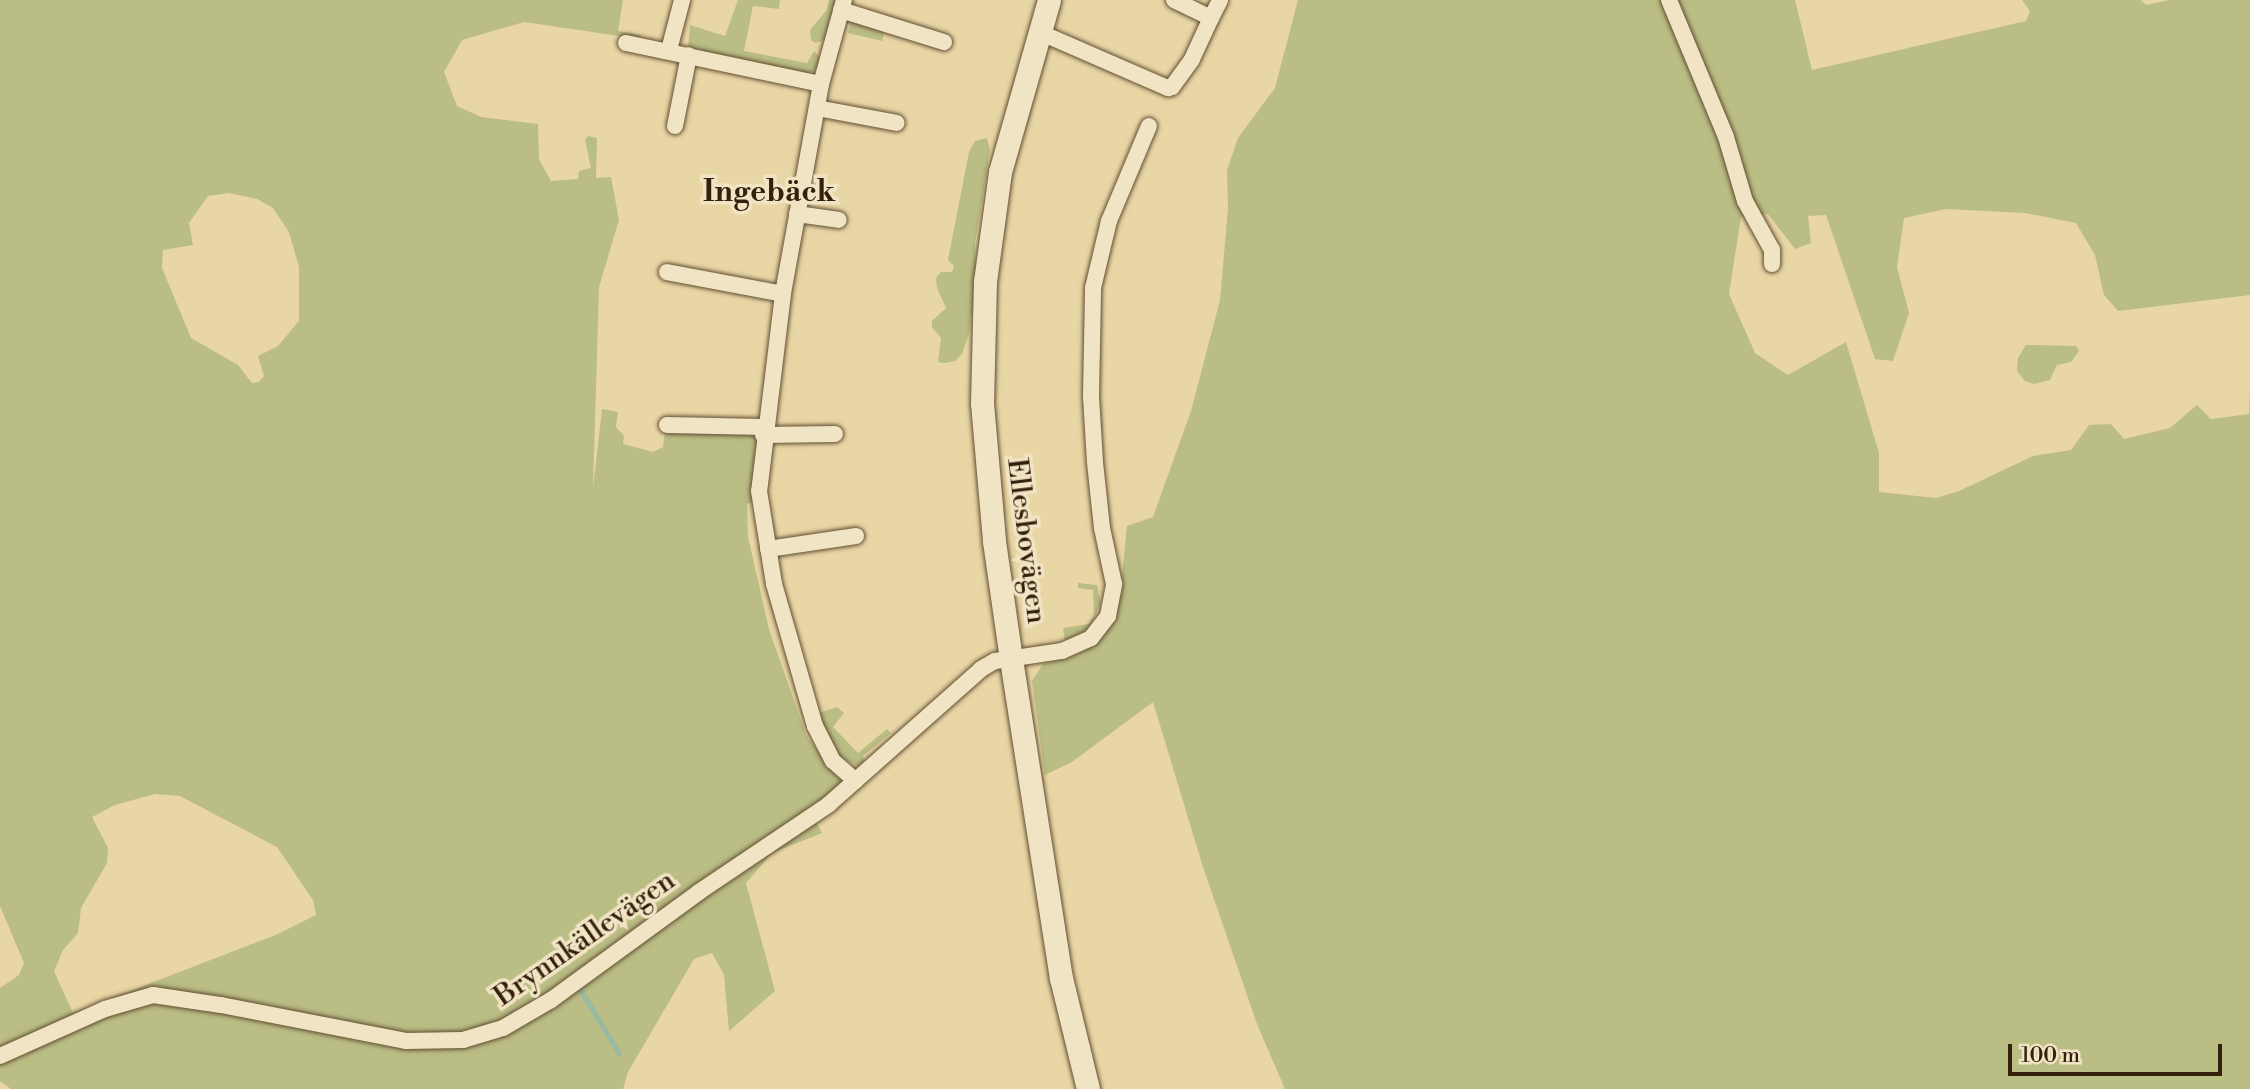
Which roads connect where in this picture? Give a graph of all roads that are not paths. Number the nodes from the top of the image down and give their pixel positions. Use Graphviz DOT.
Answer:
graph roads {
  1 [pos="682,0"];
  2 [pos="1049,0"];
  3 [pos="1174,0"];
  4 [pos="1220,0"];
  5 [pos="1669,0"];
  6 [pos="843,5"];
  7 [pos="1211,18"];
  8 [pos="1039,32"];
  9 [pos="944,42"];
  10 [pos="626,43"];
  11 [pos="668,50"];
  12 [pos="689,55"];
  13 [pos="821,84"];
  14 [pos="817,108"];
  15 [pos="897,123"];
  16 [pos="675,126"];
  17 [pos="1149,126"];
  18 [pos="797,214"];
  19 [pos="839,220"];
  20 [pos="1772,264"];
  21 [pos="667,272"];
  22 [pos="783,294"];
  23 [pos="667,425"];
  24 [pos="764,431"];
  25 [pos="835,434"];
  26 [pos="856,536"];
  27 [pos="768,549"];
  28 [pos="1011,659"];
  29 [pos="856,781"];
  30 [pos="0,1056"];
  31 [pos="1088,1089"];
  1 -- 11 [label="street"];
  2 -- 8 [label="main road, Ellesbovägen"];
  3 -- 7 [label="street"];
  4 -- 7 [label="street"];
  5 -- 20 [label="street"];
  6 -- 9 [label="street"];
  6 -- 13 [label="street"];
  7 -- 8 [label="street"];
  8 -- 28 [label="main road, Ellesbovägen"];
  10 -- 11 [label="street"];
  11 -- 12 [label="street"];
  12 -- 13 [label="street"];
  12 -- 16 [label="street"];
  13 -- 14 [label="street"];
  14 -- 15 [label="street"];
  14 -- 18 [label="street"];
  17 -- 28 [label="street, Brynnkällevägen"];
  18 -- 19 [label="street"];
  18 -- 22 [label="street"];
  21 -- 22 [label="street"];
  22 -- 24 [label="street"];
  23 -- 24 [label="street"];
  24 -- 25 [label="street"];
  24 -- 27 [label="street"];
  26 -- 27 [label="street"];
  27 -- 29 [label="street"];
  28 -- 29 [label="street, Brynnkällevägen"];
  28 -- 31 [label="main road, Ellesbovägen"];
  29 -- 30 [label="street, Brynnkällevägen"];
}
